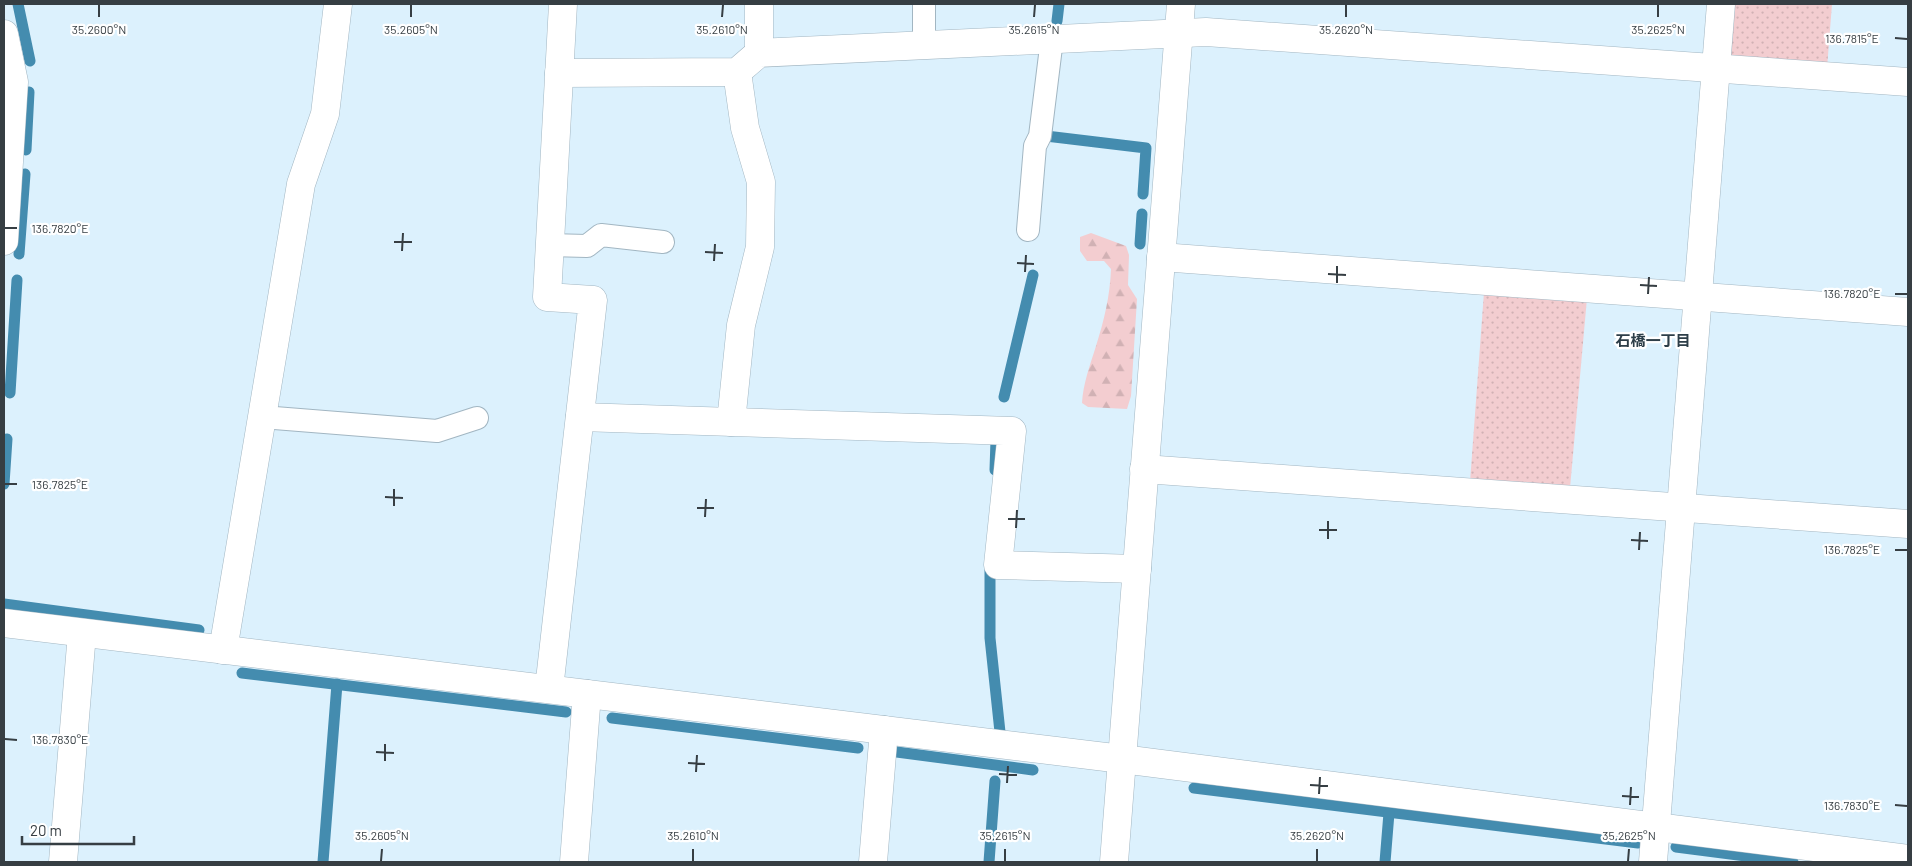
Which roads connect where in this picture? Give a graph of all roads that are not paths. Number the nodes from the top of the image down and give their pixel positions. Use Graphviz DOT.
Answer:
graph roads {
  1 [pos="338,4"];
  2 [pos="563,4"];
  3 [pos="759,4"];
  4 [pos="924,4"];
  5 [pos="1181,4"];
  6 [pos="1721,4"];
  7 [pos="1178,33"];
  8 [pos="4,34"];
  9 [pos="1052,39"];
  10 [pos="924,45"];
  11 [pos="759,53"];
  12 [pos="1716,68"];
  13 [pos="737,72"];
  14 [pos="559,73"];
  15 [pos="1908,82"];
  16 [pos="1028,230"];
  17 [pos="4,241"];
  18 [pos="663,242"];
  19 [pos="549,245"];
  20 [pos="1161,256"];
  21 [pos="1697,297"];
  22 [pos="1908,312"];
  23 [pos="580,417"];
  24 [pos="262,418"];
  25 [pos="477,418"];
  26 [pos="731,422"];
  27 [pos="1144,469"];
  28 [pos="1681,508"];
  29 [pos="1908,524"];
  30 [pos="1137,569"];
  31 [pos="4,623"];
  32 [pos="82,633"];
  33 [pos="223,650"];
  34 [pos="549,689"];
  35 [pos="586,694"];
  36 [pos="884,730"];
  37 [pos="1122,759"];
  38 [pos="1656,827"];
  39 [pos="1908,859"];
  40 [pos="63,862"];
  41 [pos="574,862"];
  42 [pos="873,862"];
  43 [pos="1114,862"];
  44 [pos="1653,862"];
  1 -- 24 [label="street"];
  2 -- 14 [label="street"];
  3 -- 11 [label="street"];
  4 -- 10 [label="lane"];
  5 -- 7 [label="street"];
  6 -- 12 [label="street"];
  7 -- 9 [label="street"];
  7 -- 12 [label="street"];
  7 -- 20 [label="street"];
  8 -- 17 [label="street"];
  9 -- 10 [label="street"];
  9 -- 16 [label="lane"];
  10 -- 11 [label="street"];
  11 -- 13 [label="street"];
  12 -- 15 [label="street"];
  12 -- 21 [label="street"];
  13 -- 14 [label="street"];
  13 -- 26 [label="street"];
  14 -- 19 [label="street"];
  18 -- 19 [label="lane"];
  19 -- 23 [label="street"];
  20 -- 21 [label="street"];
  20 -- 27 [label="street"];
  21 -- 22 [label="street"];
  21 -- 28 [label="street"];
  23 -- 26 [label="street"];
  23 -- 34 [label="street"];
  24 -- 25 [label="lane"];
  24 -- 33 [label="street"];
  26 -- 30 [label="street"];
  27 -- 28 [label="street"];
  27 -- 30 [label="street"];
  28 -- 29 [label="street"];
  28 -- 38 [label="street"];
  30 -- 37 [label="street"];
  31 -- 32 [label="street"];
  32 -- 33 [label="street"];
  32 -- 40 [label="street"];
  33 -- 34 [label="street"];
  34 -- 35 [label="street"];
  35 -- 36 [label="street"];
  35 -- 41 [label="street"];
  36 -- 37 [label="street"];
  36 -- 42 [label="street"];
  37 -- 38 [label="street"];
  37 -- 43 [label="street"];
  38 -- 39 [label="street"];
  38 -- 44 [label="street"];
}
